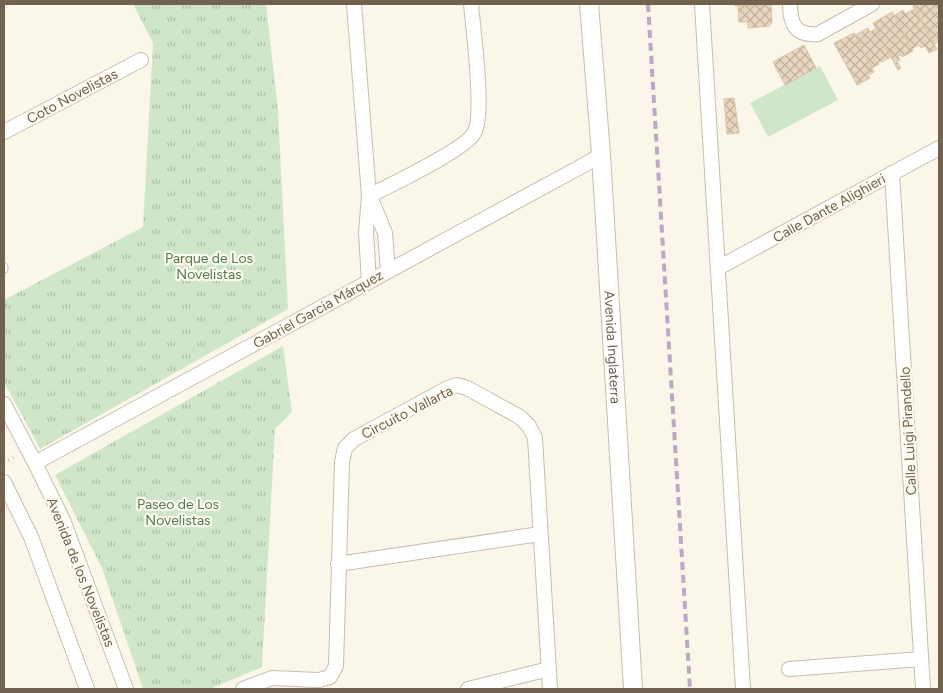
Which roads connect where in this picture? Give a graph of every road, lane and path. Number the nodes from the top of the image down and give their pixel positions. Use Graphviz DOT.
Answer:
graph roads {
  1 [pos="354,4"];
  2 [pos="471,4"];
  3 [pos="590,4"];
  4 [pos="702,4"];
  5 [pos="790,4"];
  6 [pos="872,4"];
  7 [pos="141,60"];
  8 [pos="4,132"];
  9 [pos="939,148"];
  10 [pos="601,154"];
  11 [pos="892,173"];
  12 [pos="369,196"];
  13 [pos="718,268"];
  14 [pos="388,271"];
  15 [pos="369,282"];
  16 [pos="4,404"];
  17 [pos="35,463"];
  18 [pos="4,482"];
  19 [pos="540,534"];
  20 [pos="338,564"];
  21 [pos="921,660"];
  22 [pos="549,669"];
  23 [pos="789,669"];
  24 [pos="88,689"];
  25 [pos="126,689"];
  26 [pos="243,689"];
  27 [pos="468,689"];
  28 [pos="550,689"];
  29 [pos="633,689"];
  30 [pos="743,689"];
  31 [pos="923,689"];
  1 -- 12 [label="street"];
  2 -- 12 [label="street"];
  3 -- 10 [label="street, Avenida Inglaterra"];
  4 -- 13 [label="street"];
  5 -- 6 [label="street"];
  7 -- 8 [label="street, Coto Novelistas"];
  9 -- 11 [label="street, Calle Dante Alighieri"];
  10 -- 14 [label="street, Gabriel Garcia Márquez"];
  10 -- 29 [label="street, Avenida Inglaterra"];
  11 -- 13 [label="street, Calle Dante Alighieri"];
  11 -- 21 [label="street, Calle Luigi Pirandello"];
  12 -- 14 [label="street"];
  12 -- 15 [label="street"];
  13 -- 30 [label="street"];
  14 -- 15 [label="street, Gabriel Garcia Márquez"];
  15 -- 17 [label="street, Gabriel Garcia Márquez"];
  16 -- 17 [label="street, Avenida de los Novelistas"];
  17 -- 25 [label="street, Avenida de los Novelistas"];
  18 -- 24 [label="street"];
  19 -- 20 [label="street"];
  19 -- 20 [label="street, Circuito Vallarta"];
  19 -- 22 [label="street, Circuito Vallarta"];
  20 -- 26 [label="street, Circuito Vallarta"];
  21 -- 23 [label="street"];
  21 -- 31 [label="street, Calle Luigi Pirandello"];
  22 -- 27 [label="street"];
  22 -- 28 [label="street, Circuito Vallarta"];
}
